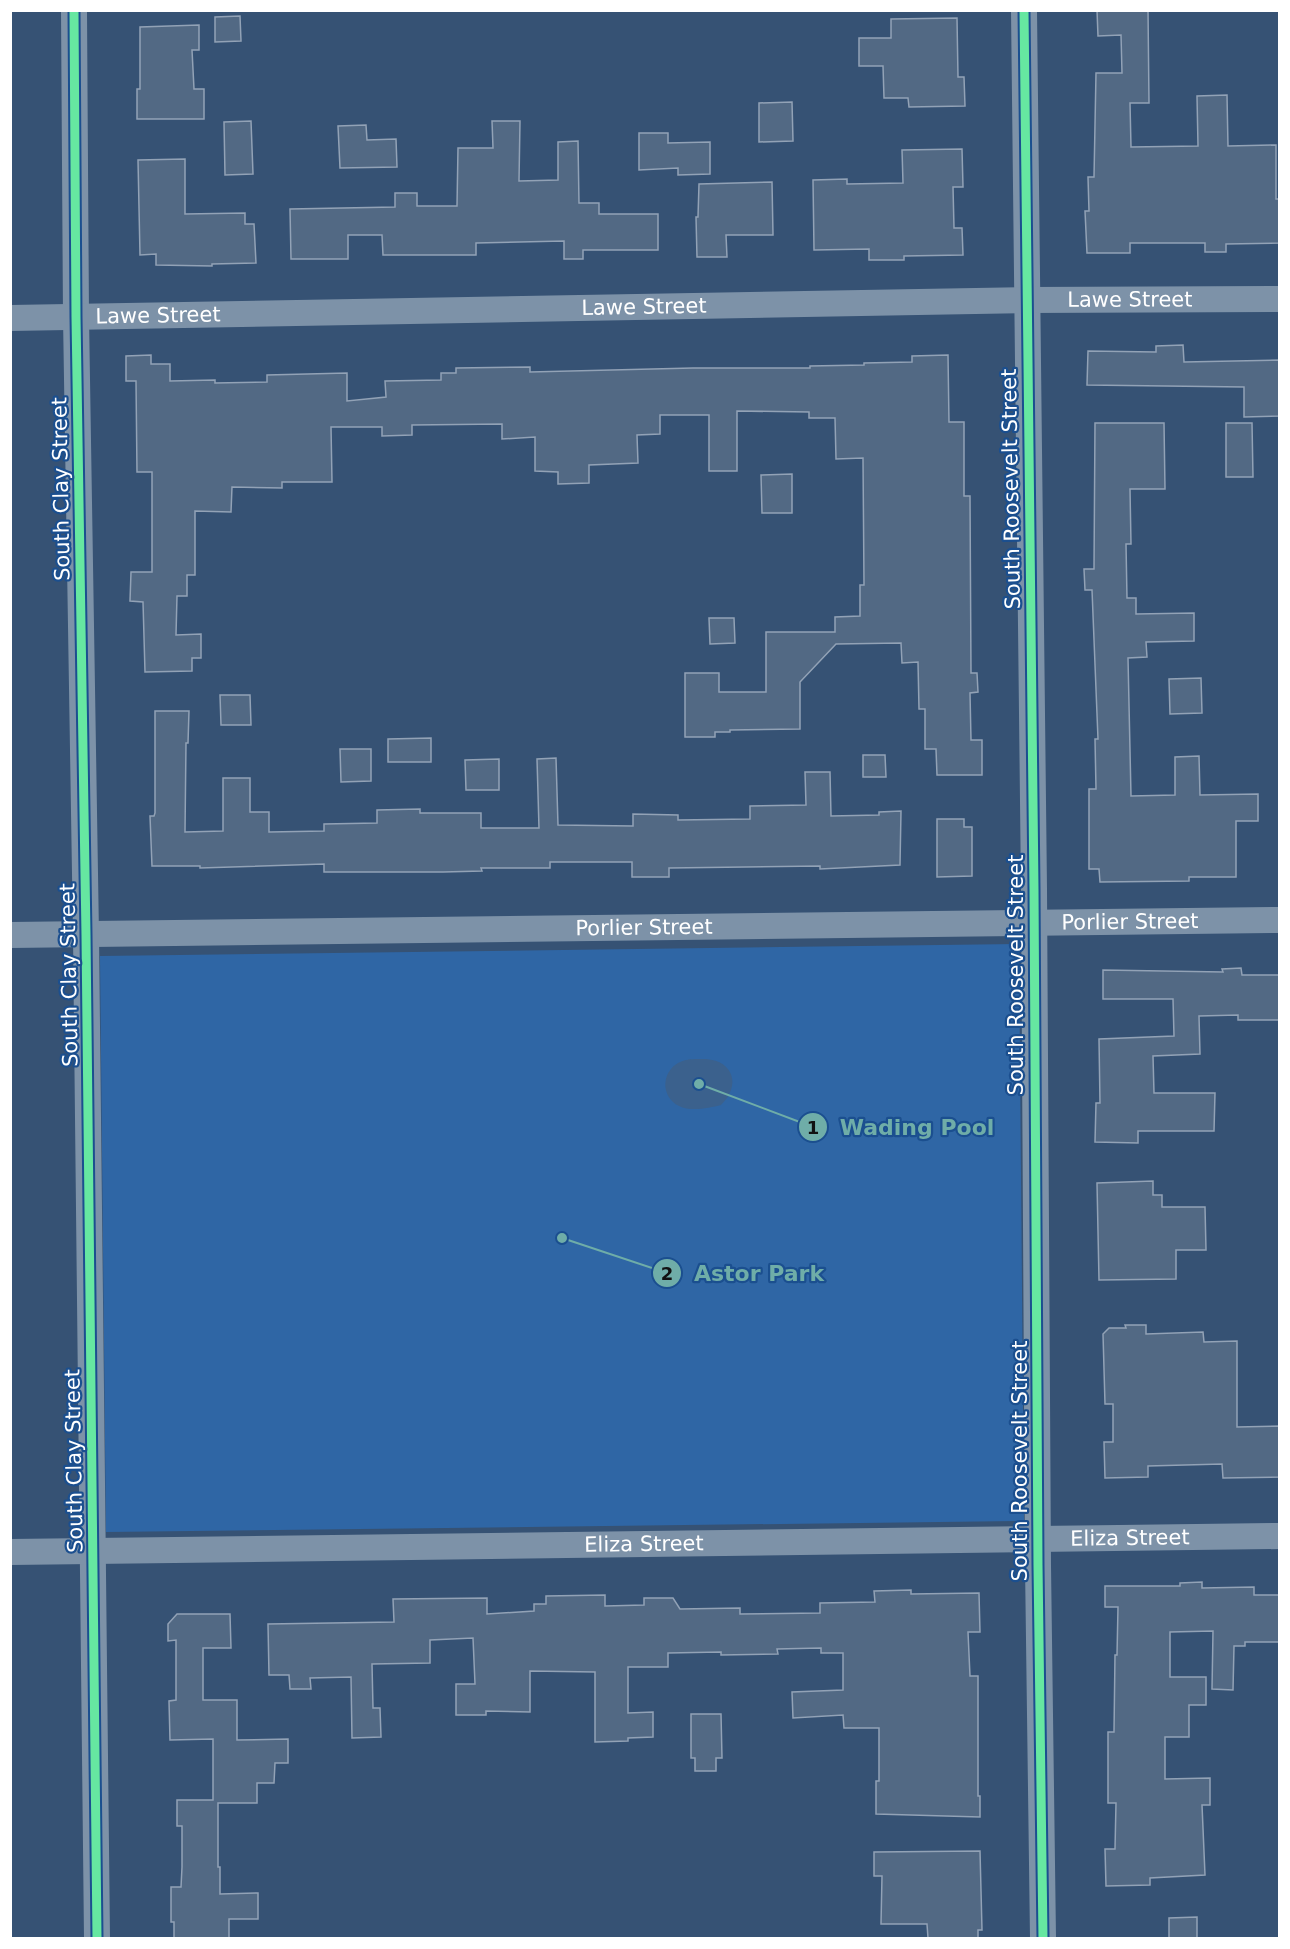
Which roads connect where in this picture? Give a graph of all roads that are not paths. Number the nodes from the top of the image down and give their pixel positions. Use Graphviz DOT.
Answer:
graph roads {
  1 [pos="74,10"];
  2 [pos="1024,10"];
  3 [pos="1280,299"];
  4 [pos="1027,300"];
  5 [pos="76,317"];
  6 [pos="10,318"];
  7 [pos="1280,920"];
  8 [pos="1034,923"];
  9 [pos="86,934"];
  10 [pos="10,935"];
  11 [pos="1280,1536"];
  12 [pos="1038,1539"];
  13 [pos="93,1551"];
  14 [pos="10,1552"];
  15 [pos="97,1938"];
  16 [pos="1043,1938"];
  1 -- 5 [label="street, South Clay Street"];
  2 -- 4 [label="street, South Roosevelt Street"];
  3 -- 4 [label="street, Lawe Street"];
  4 -- 5 [label="street, Lawe Street"];
  4 -- 8 [label="street, South Roosevelt Street"];
  5 -- 6 [label="street, Lawe Street"];
  5 -- 9 [label="street, South Clay Street"];
  7 -- 8 [label="street, Porlier Street"];
  8 -- 9 [label="street, Porlier Street"];
  8 -- 12 [label="street, South Roosevelt Street"];
  9 -- 10 [label="street, Porlier Street"];
  9 -- 13 [label="street, South Clay Street"];
  11 -- 12 [label="street, Eliza Street"];
  12 -- 13 [label="street, Eliza Street"];
  12 -- 16 [label="street, South Roosevelt Street"];
  13 -- 14 [label="street, Eliza Street"];
  13 -- 15 [label="street, South Clay Street"];
}
